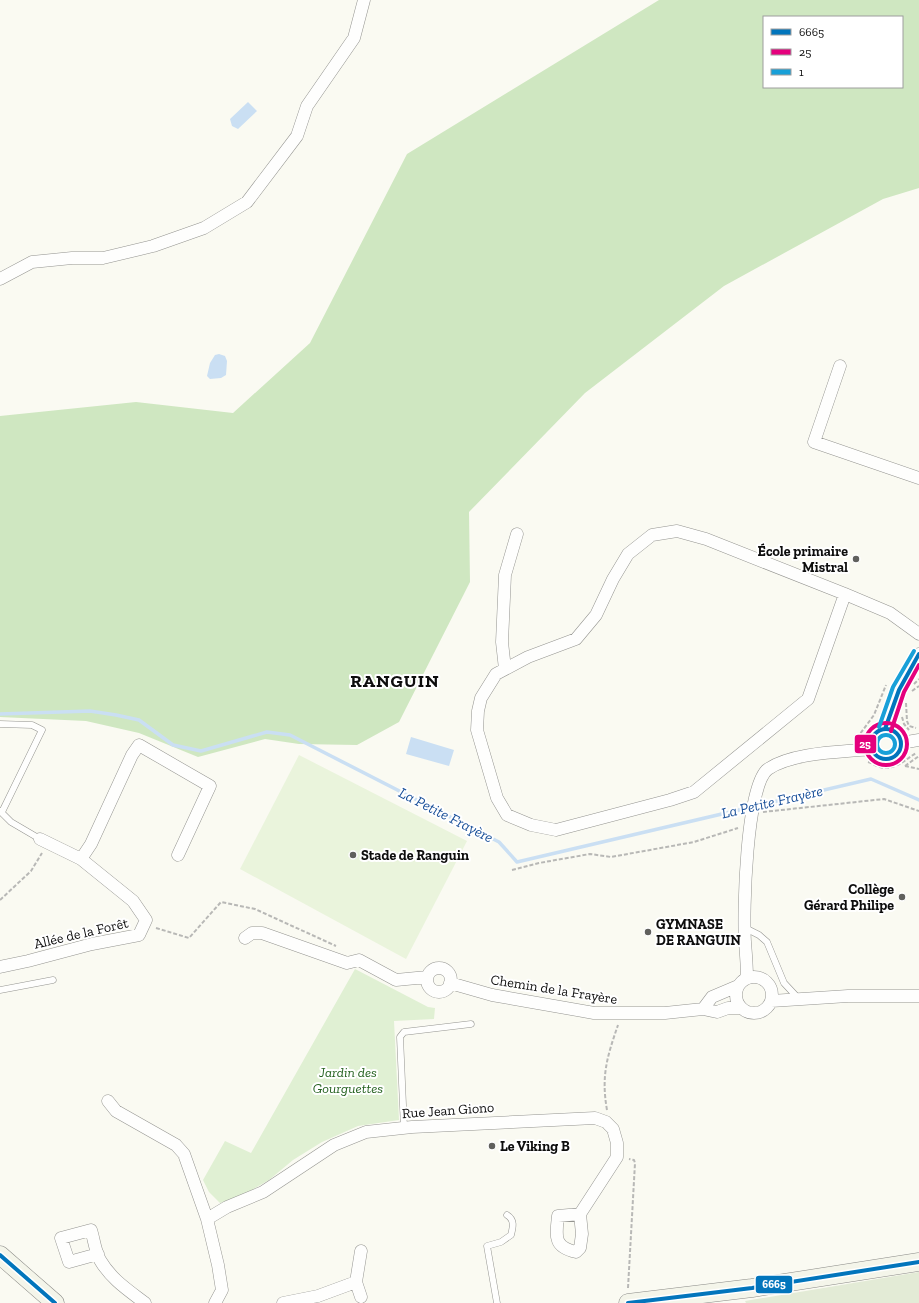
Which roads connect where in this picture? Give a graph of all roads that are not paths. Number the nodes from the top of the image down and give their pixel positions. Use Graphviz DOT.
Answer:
graph roads {
  1 [pos="364,0"];
  2 [pos="0,279"];
  3 [pos="840,366"];
  4 [pos="918,476"];
  5 [pos="516,534"];
  6 [pos="845,594"];
  7 [pos="919,634"];
  8 [pos="919,654"];
  9 [pos="505,669"];
  10 [pos="0,724"];
  11 [pos="885,729"];
  12 [pos="915,736"];
  13 [pos="901,743"];
  14 [pos="872,749"];
  15 [pos="1,811"];
  16 [pos="44,841"];
  17 [pos="178,855"];
  18 [pos="81,859"];
  19 [pos="745,928"];
  20 [pos="244,938"];
  21 [pos="0,967"];
  22 [pos="427,976"];
  23 [pos="53,980"];
  24 [pos="743,982"];
  25 [pos="450,983"];
  26 [pos="0,990"];
  27 [pos="919,996"];
  28 [pos="799,1000"];
  29 [pos="771,1001"];
  30 [pos="741,1008"];
  31 [pos="703,1009"];
  32 [pos="471,1024"];
  33 [pos="108,1101"];
  34 [pos="404,1128"];
  35 [pos="580,1214"];
  36 [pos="507,1215"];
  37 [pos="207,1219"];
  38 [pos="361,1251"];
  39 [pos="98,1254"];
  40 [pos="0,1255"];
  41 [pos="919,1262"];
  42 [pos="0,1264"];
  43 [pos="356,1282"];
  44 [pos="361,1296"];
  45 [pos="307,1301"];
  46 [pos="42,1303"];
  47 [pos="55,1303"];
  48 [pos="145,1303"];
  49 [pos="215,1303"];
  50 [pos="283,1303"];
  51 [pos="497,1303"];
  52 [pos="629,1303"];
  1 -- 2 [label="street"];
  3 -- 4 [label="street"];
  5 -- 9 [label="street"];
  6 -- 7 [label="street"];
  6 -- 9 [label="street"];
  6 -- 9 [label="street"];
  8 -- 11 [label="street"];
  10 -- 15 [label="lane, Allée de la Forêt"];
  11 -- 13 [label="street"];
  11 -- 14 [label="street"];
  12 -- 13 [label="street"];
  13 -- 14 [label="street"];
  14 -- 19 [label="street"];
  15 -- 16 [label="lane, Allée de la Forêt"];
  16 -- 18 [label="street, Allée de la Forêt"];
  17 -- 18 [label="street"];
  18 -- 21 [label="street, Allée de la Forêt"];
  19 -- 24 [label="street"];
  19 -- 28 [label="lane"];
  20 -- 22 [label="street"];
  22 -- 25 [label="street"];
  22 -- 25 [label="street"];
  23 -- 26 [label="lane"];
  24 -- 29 [label="street"];
  24 -- 30 [label="street"];
  24 -- 31 [label="street"];
  25 -- 31 [label="street, Chemin de la Frayère"];
  27 -- 28 [label="street"];
  28 -- 29 [label="street"];
  29 -- 30 [label="street"];
  30 -- 31 [label="street, Chemin de la Frayère"];
  32 -- 34 [label="lane"];
  33 -- 37 [label="street"];
  34 -- 35 [label="street, Rue Jean Giono"];
  34 -- 37 [label="street, Rue Jean Giono"];
  36 -- 51 [label="lane"];
  37 -- 49 [label="street"];
  38 -- 43 [label="street"];
  39 -- 48 [label="street"];
  40 -- 47 [label="main road"];
  41 -- 52 [label="main road"];
  42 -- 46 [label="main road"];
  43 -- 44 [label="street"];
  43 -- 45 [label="street"];
  45 -- 50 [label="street"];
}
